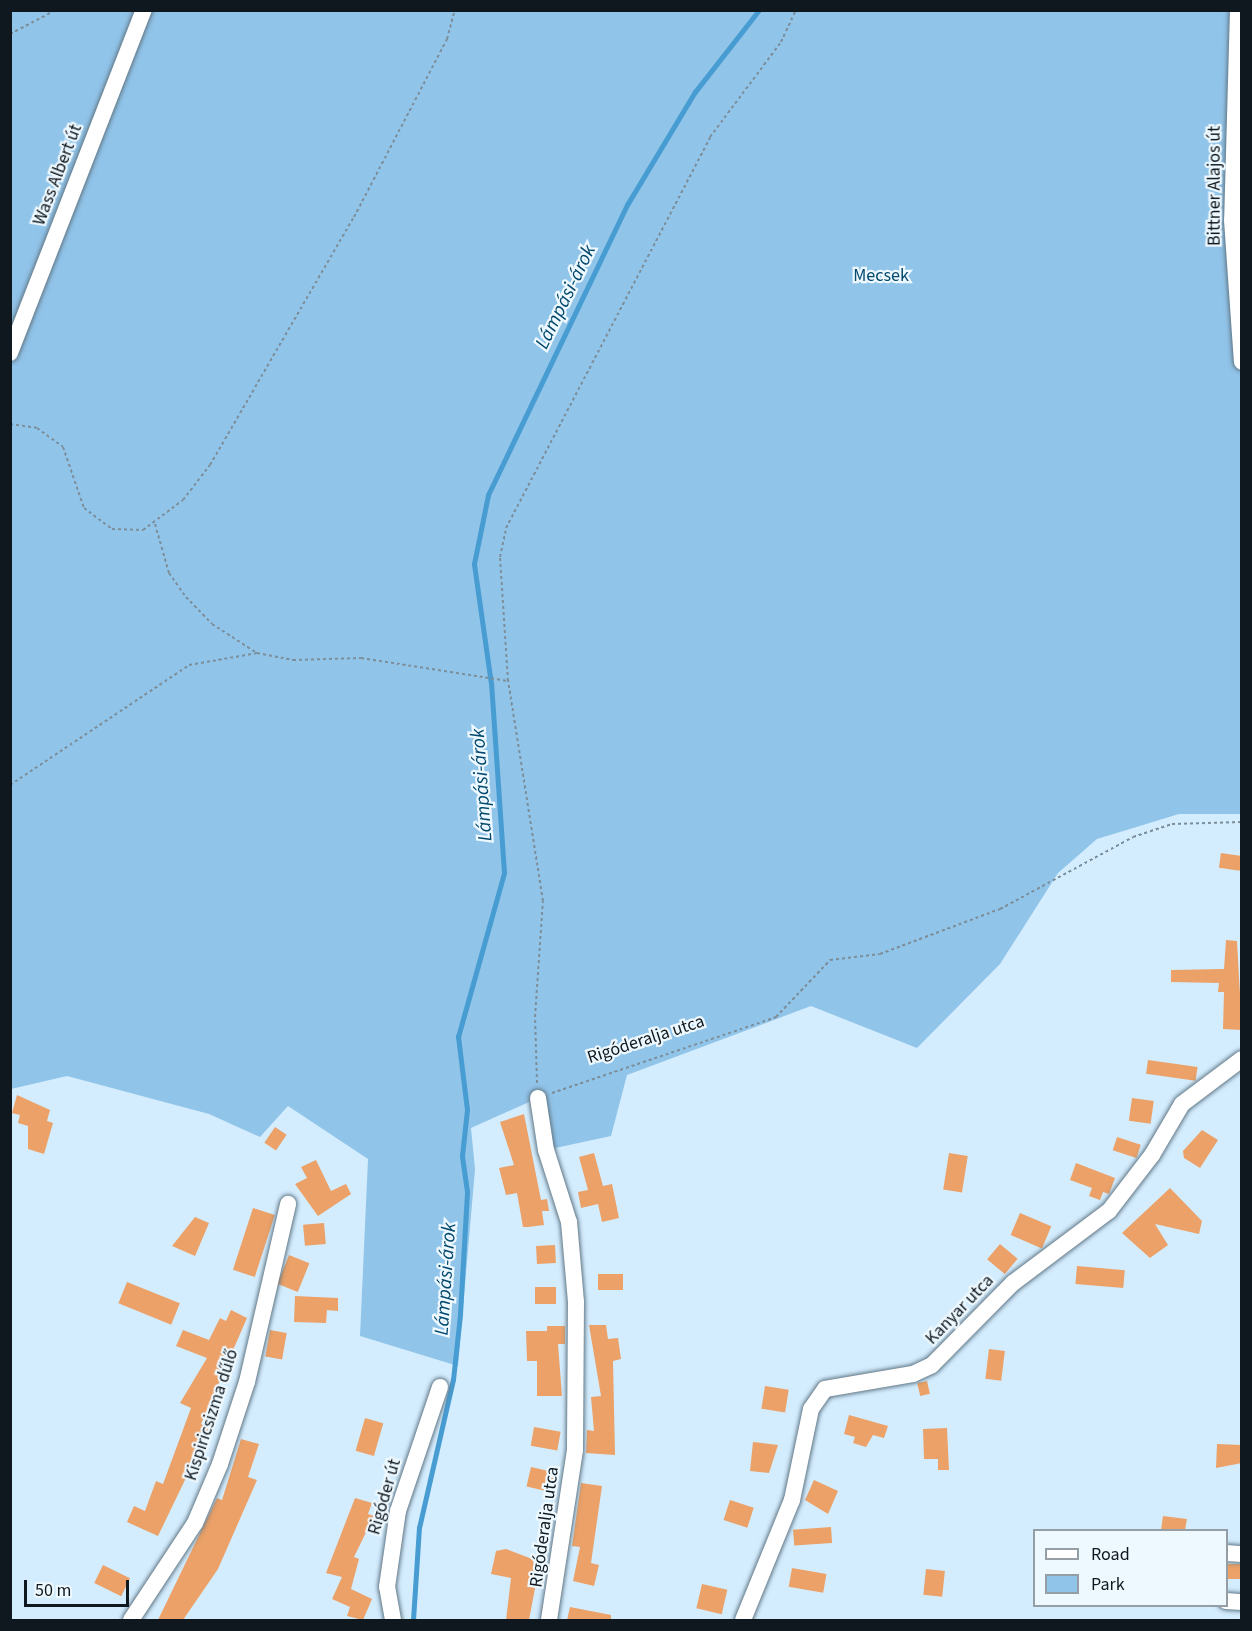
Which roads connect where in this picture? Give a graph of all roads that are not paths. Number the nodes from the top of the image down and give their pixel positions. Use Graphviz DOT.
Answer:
graph roads {
  1 [pos="144,10"];
  2 [pos="1238,10"];
  3 [pos="10,353"];
  4 [pos="1242,362"];
  5 [pos="1242,1059"];
  6 [pos="538,1098"];
  7 [pos="288,1204"];
  8 [pos="440,1387"];
  9 [pos="131,1620"];
  10 [pos="393,1620"];
  11 [pos="549,1620"];
  12 [pos="743,1620"];
  1 -- 3 [label="street, Wass Albert út"];
  2 -- 4 [label="street, Bittner Alajos út"];
  5 -- 12 [label="street, Kanyar utca"];
  6 -- 11 [label="street, Rigóderalja utca"];
  7 -- 9 [label="street, Kispiricsizma dűlő"];
  8 -- 10 [label="street, Rigóder út"];
}
